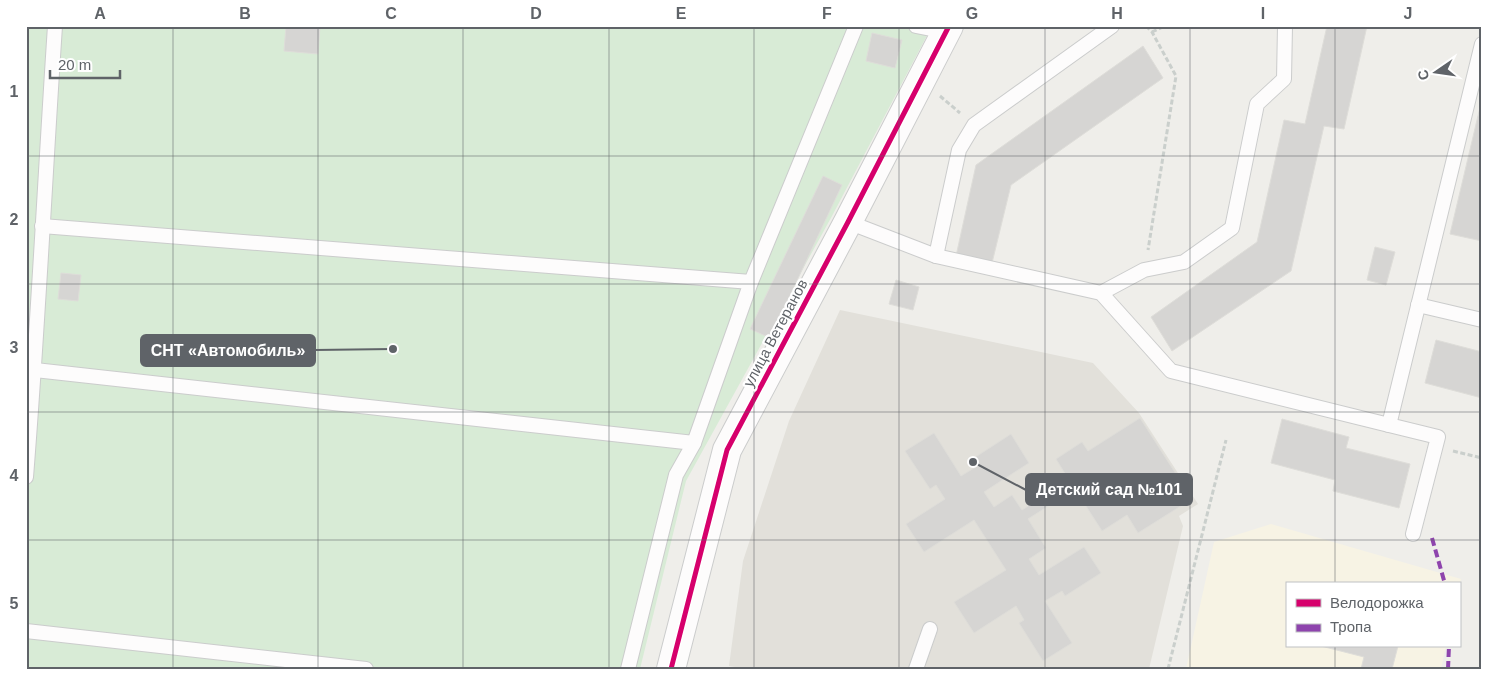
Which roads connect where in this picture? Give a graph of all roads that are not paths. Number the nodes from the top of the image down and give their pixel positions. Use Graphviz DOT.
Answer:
graph roads {
  1 [pos="55,26"];
  2 [pos="856,26"];
  3 [pos="916,26"];
  4 [pos="1112,26"];
  5 [pos="1285,26"];
  6 [pos="950,28"];
  7 [pos="1482,44"];
  8 [pos="848,222"];
  9 [pos="42,226"];
  10 [pos="936,256"];
  11 [pos="751,282"];
  12 [pos="1101,293"];
  13 [pos="1418,305"];
  14 [pos="1482,320"];
  15 [pos="30,370"];
  16 [pos="1389,425"];
  17 [pos="694,443"];
  18 [pos="26,477"];
  19 [pos="1413,534"];
  20 [pos="930,629"];
  21 [pos="26,631"];
  22 [pos="366,669"];
  23 [pos="628,669"];
  24 [pos="671,669"];
  25 [pos="916,669"];
  1 -- 9 [label="lane"];
  2 -- 11 [label="lane"];
  3 -- 6 [label="lane"];
  4 -- 10 [label="lane"];
  5 -- 12 [label="lane"];
  6 -- 8 [label="street, улица Ветеранов"];
  7 -- 13 [label="lane"];
  8 -- 10 [label="lane"];
  8 -- 24 [label="street, улица Ветеранов"];
  9 -- 11 [label="lane"];
  9 -- 15 [label="lane"];
  10 -- 12 [label="lane"];
  11 -- 17 [label="lane"];
  12 -- 16 [label="lane"];
  13 -- 14 [label="lane"];
  13 -- 16 [label="lane"];
  15 -- 17 [label="lane"];
  15 -- 18 [label="lane"];
  16 -- 19 [label="lane"];
  17 -- 23 [label="lane"];
  20 -- 25 [label="lane"];
  21 -- 22 [label="lane"];
}
